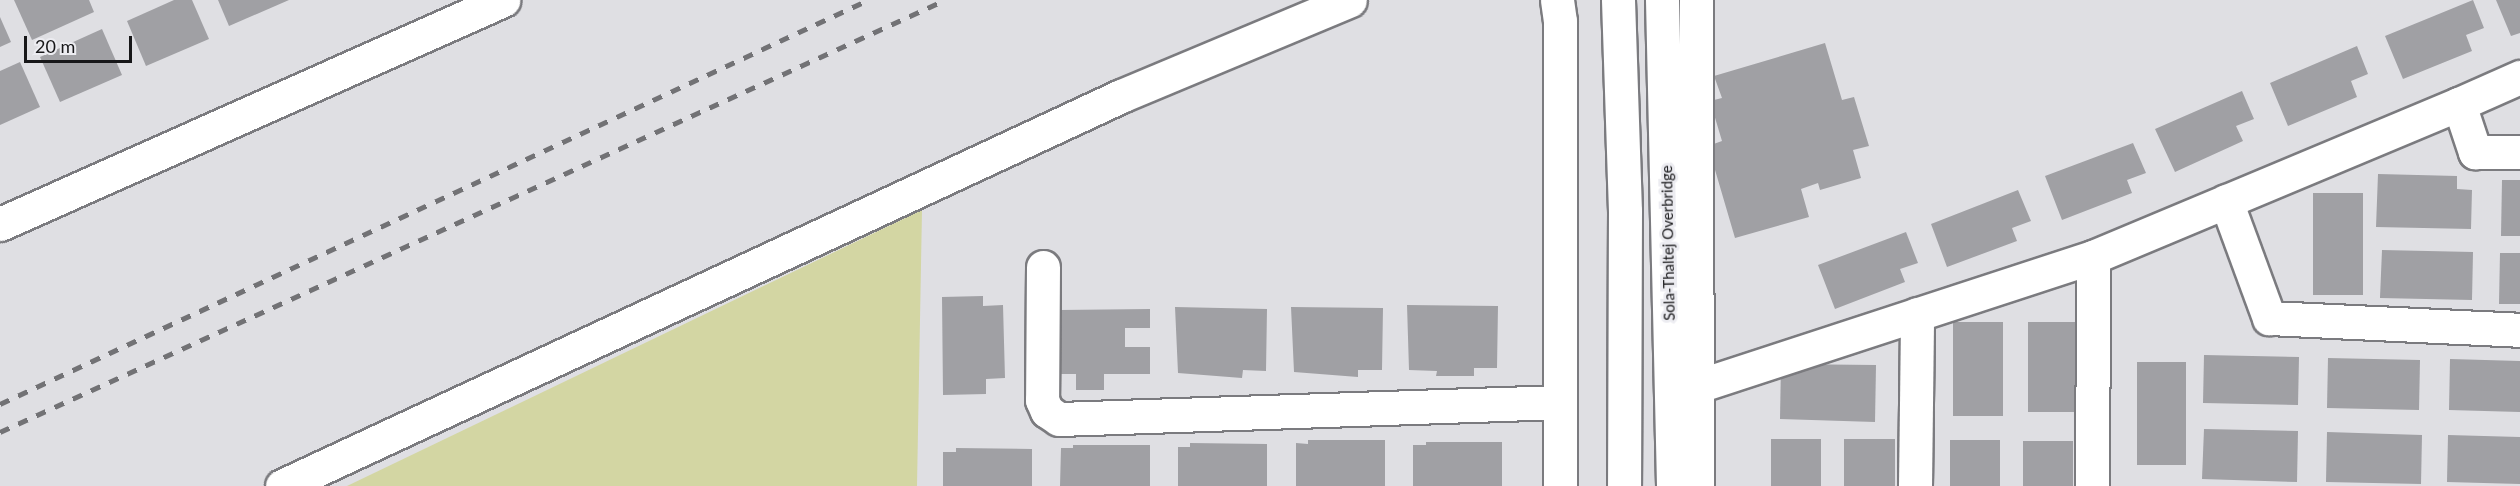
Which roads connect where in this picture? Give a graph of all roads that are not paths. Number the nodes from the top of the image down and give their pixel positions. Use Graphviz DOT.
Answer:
graph roads {
  1 [pos="503,0"];
  2 [pos="1350,0"];
  3 [pos="1557,0"];
  4 [pos="1618,0"];
  5 [pos="1662,0"];
  6 [pos="1696,0"];
  7 [pos="2520,77"];
  8 [pos="2459,104"];
  9 [pos="2520,152"];
  10 [pos="2226,201"];
  11 [pos="0,224"];
  12 [pos="2093,257"];
  13 [pos="1043,267"];
  14 [pos="1917,314"];
  15 [pos="2520,330"];
  16 [pos="1698,386"];
  17 [pos="1560,402"];
  18 [pos="282,486"];
  19 [pos="1560,486"];
  20 [pos="1624,486"];
  21 [pos="1673,486"];
  22 [pos="1697,486"];
  23 [pos="1915,486"];
  24 [pos="2092,486"];
  1 -- 11 [label="street"];
  2 -- 18 [label="street"];
  3 -- 17 [label="street"];
  4 -- 20 [label="street"];
  5 -- 21 [label="street, Sola-Thaltej Overbridge"];
  6 -- 16 [label="street"];
  7 -- 8 [label="street"];
  8 -- 9 [label="street"];
  8 -- 10 [label="street"];
  10 -- 12 [label="street"];
  10 -- 15 [label="street"];
  12 -- 14 [label="street"];
  12 -- 24 [label="street"];
  13 -- 17 [label="street"];
  14 -- 16 [label="street"];
  14 -- 23 [label="street"];
  16 -- 22 [label="street"];
  17 -- 19 [label="street"];
}
